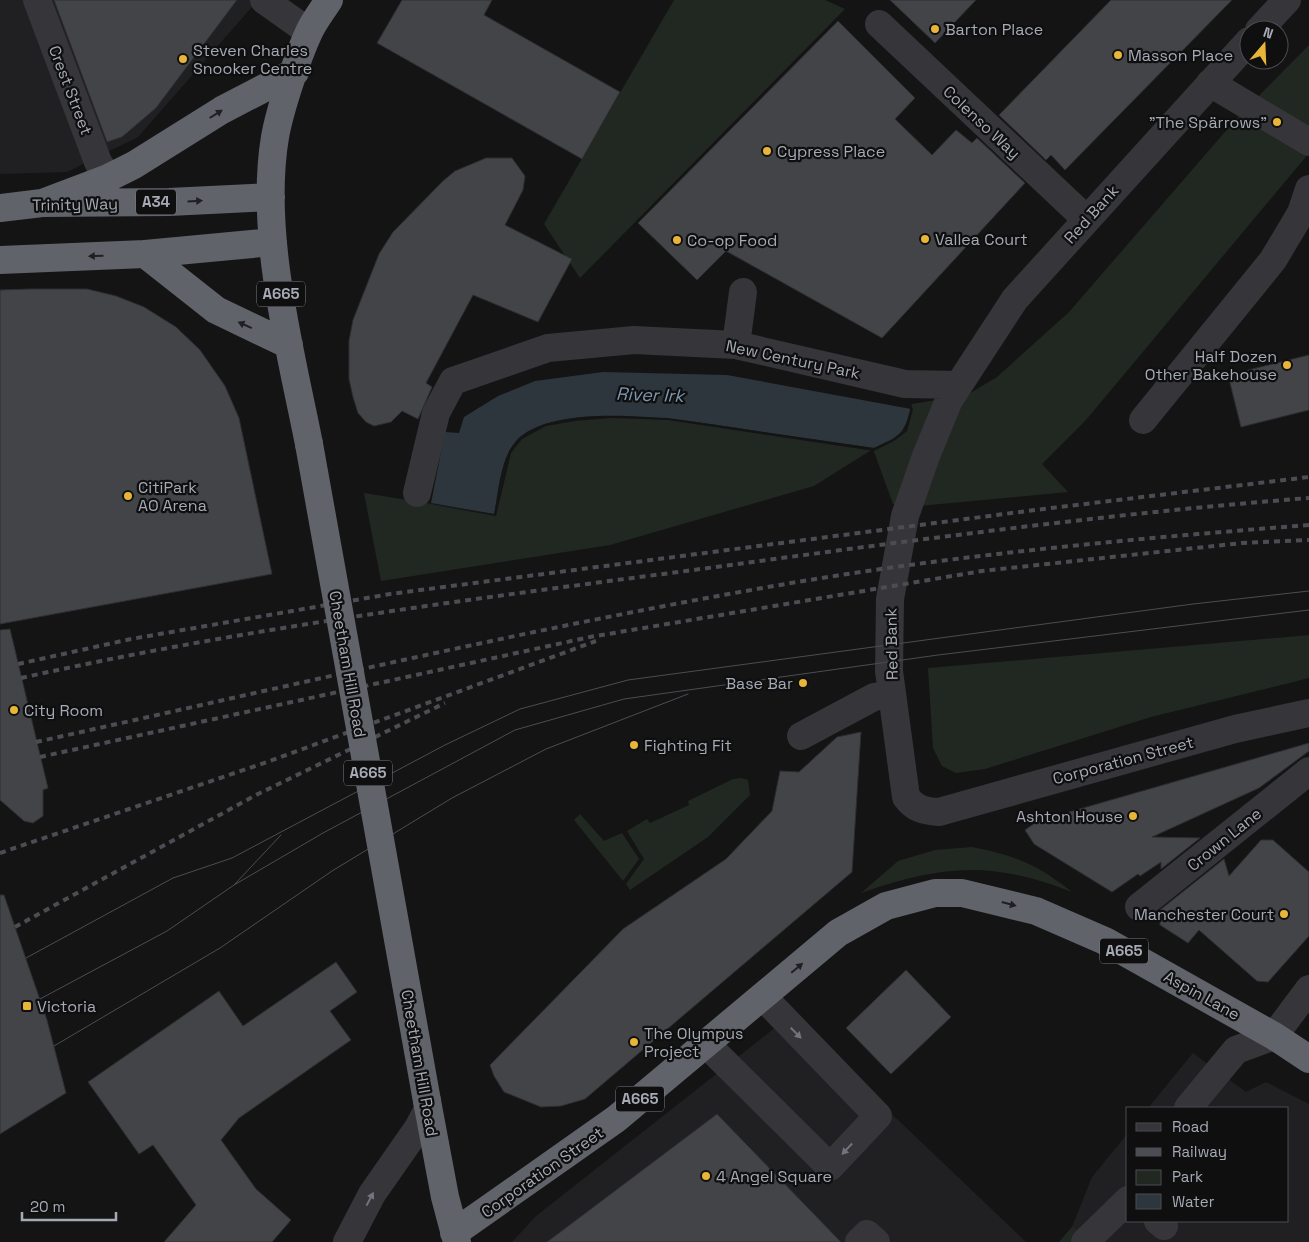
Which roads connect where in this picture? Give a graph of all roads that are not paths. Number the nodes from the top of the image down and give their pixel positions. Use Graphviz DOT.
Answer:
graph roads {
  1 [pos="37,0"];
  2 [pos="264,0"];
  3 [pos="329,0"];
  4 [pos="1287,0"];
  5 [pos="1268,20"];
  6 [pos="879,24"];
  7 [pos="309,32"];
  8 [pos="1239,52"];
  9 [pos="295,72"];
  10 [pos="1210,83"];
  11 [pos="1309,142"];
  12 [pos="108,178"];
  13 [pos="1309,189"];
  14 [pos="271,197"];
  15 [pos="42,203"];
  16 [pos="0,208"];
  17 [pos="1086,220"];
  18 [pos="274,242"];
  19 [pos="145,254"];
  20 [pos="0,260"];
  21 [pos="743,292"];
  22 [pos="290,345"];
  23 [pos="736,345"];
  24 [pos="953,392"];
  25 [pos="1143,420"];
  26 [pos="417,493"];
  27 [pos="892,694"];
  28 [pos="1309,713"];
  29 [pos="801,736"];
  30 [pos="1309,771"];
  31 [pos="939,812"];
  32 [pos="962,893"];
  33 [pos="1139,907"];
  34 [pos="1309,989"];
  35 [pos="762,997"];
  36 [pos="1274,1036"];
  37 [pos="706,1044"];
  38 [pos="1309,1059"];
  39 [pos="428,1105"];
  40 [pos="1189,1107"];
  41 [pos="1126,1202"];
  42 [pos="451,1239"];
  43 [pos="347,1242"];
  44 [pos="859,1242"];
  45 [pos="876,1242"];
  46 [pos="1084,1242"];
  1 -- 12 [label="street, Crest Street"];
  2 -- 7 [label="street"];
  3 -- 7 [label="highway, Cheetham Hill Road / A665"];
  4 -- 5 [label="street"];
  6 -- 17 [label="street, Colenso Way"];
  7 -- 9 [label="highway, Cheetham Hill Road / A665"];
  8 -- 10 [label="street, Red Bank"];
  12 -- 9 [label="highway, one-way"];
  9 -- 14 [label="highway, Cheetham Hill Road / A665"];
  10 -- 11 [label="street"];
  10 -- 17 [label="street, Red Bank"];
  12 -- 15 [label="highway"];
  13 -- 25 [label="street"];
  15 -- 14 [label="highway, Trinity Way / A34, one-way"];
  14 -- 18 [label="highway, Cheetham Hill Road / A665"];
  15 -- 16 [label="highway, Trinity Way / A34"];
  17 -- 24 [label="street, Red Bank"];
  18 -- 19 [label="highway"];
  18 -- 22 [label="highway, Cheetham Hill Road / A665"];
  19 -- 20 [label="highway, one-way"];
  22 -- 19 [label="highway, one-way"];
  21 -- 23 [label="street"];
  22 -- 39 [label="highway, Cheetham Hill Road / A665, bridge"];
  23 -- 24 [label="street, New Century Park"];
  23 -- 26 [label="street, New Century Park"];
  24 -- 27 [label="street, Red Bank"];
  27 -- 29 [label="street"];
  27 -- 31 [label="street, Red Bank"];
  28 -- 31 [label="street, Corporation Street"];
  30 -- 33 [label="street, Crown Lane"];
  35 -- 32 [label="highway, Corporation Street / A665, one-way"];
  32 -- 36 [label="highway, Aspin Lane / A665, one-way"];
  34 -- 36 [label="street"];
  35 -- 37 [label="highway, Corporation Street / A665"];
  35 -- 37 [label="street, one-way"];
  36 -- 38 [label="highway, A665"];
  36 -- 40 [label="street"];
  37 -- 42 [label="highway, Corporation Street / A665"];
  39 -- 42 [label="highway, Cheetham Hill Road"];
  43 -- 39 [label="street, one-way"];
  41 -- 46 [label="street"];
  44 -- 45 [label="street"];
}
